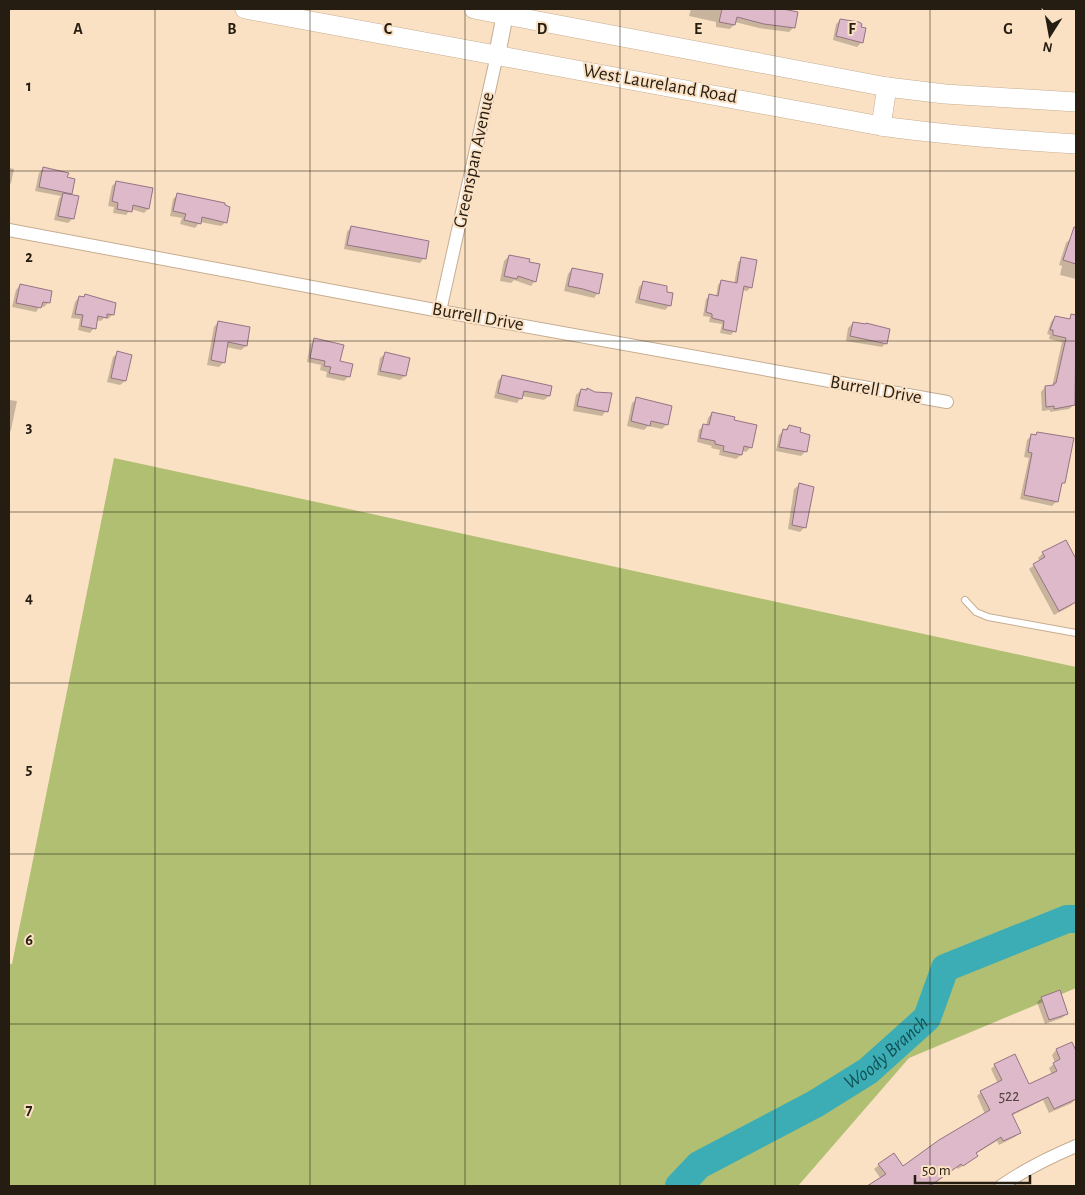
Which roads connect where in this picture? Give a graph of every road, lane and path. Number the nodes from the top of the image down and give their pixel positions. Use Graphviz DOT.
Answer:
graph roads {
  1 [pos="245,9"];
  2 [pos="474,9"];
  3 [pos="505,12"];
  4 [pos="497,55"];
  5 [pos="887,87"];
  6 [pos="1076,102"];
  7 [pos="881,126"];
  8 [pos="1076,144"];
  9 [pos="9,230"];
  10 [pos="440,311"];
  11 [pos="947,402"];
  12 [pos="965,600"];
  13 [pos="1076,633"];
  14 [pos="1076,1146"];
  15 [pos="1001,1186"];
  1 -- 4 [label="main road, West Laureland Road"];
  2 -- 3 [label="main road, West Laureland Road"];
  3 -- 4 [label="street, Greenspan Avenue"];
  3 -- 5 [label="main road, West Laureland Road"];
  4 -- 7 [label="main road, West Laureland Road"];
  4 -- 10 [label="street, Greenspan Avenue"];
  5 -- 6 [label="main road, West Laureland Road"];
  5 -- 7 [label="main road"];
  7 -- 8 [label="main road, West Laureland Road"];
  9 -- 10 [label="street, Burrell Drive"];
  10 -- 11 [label="street, Burrell Drive"];
  12 -- 13 [label="lane"];
  14 -- 15 [label="street"];
}
